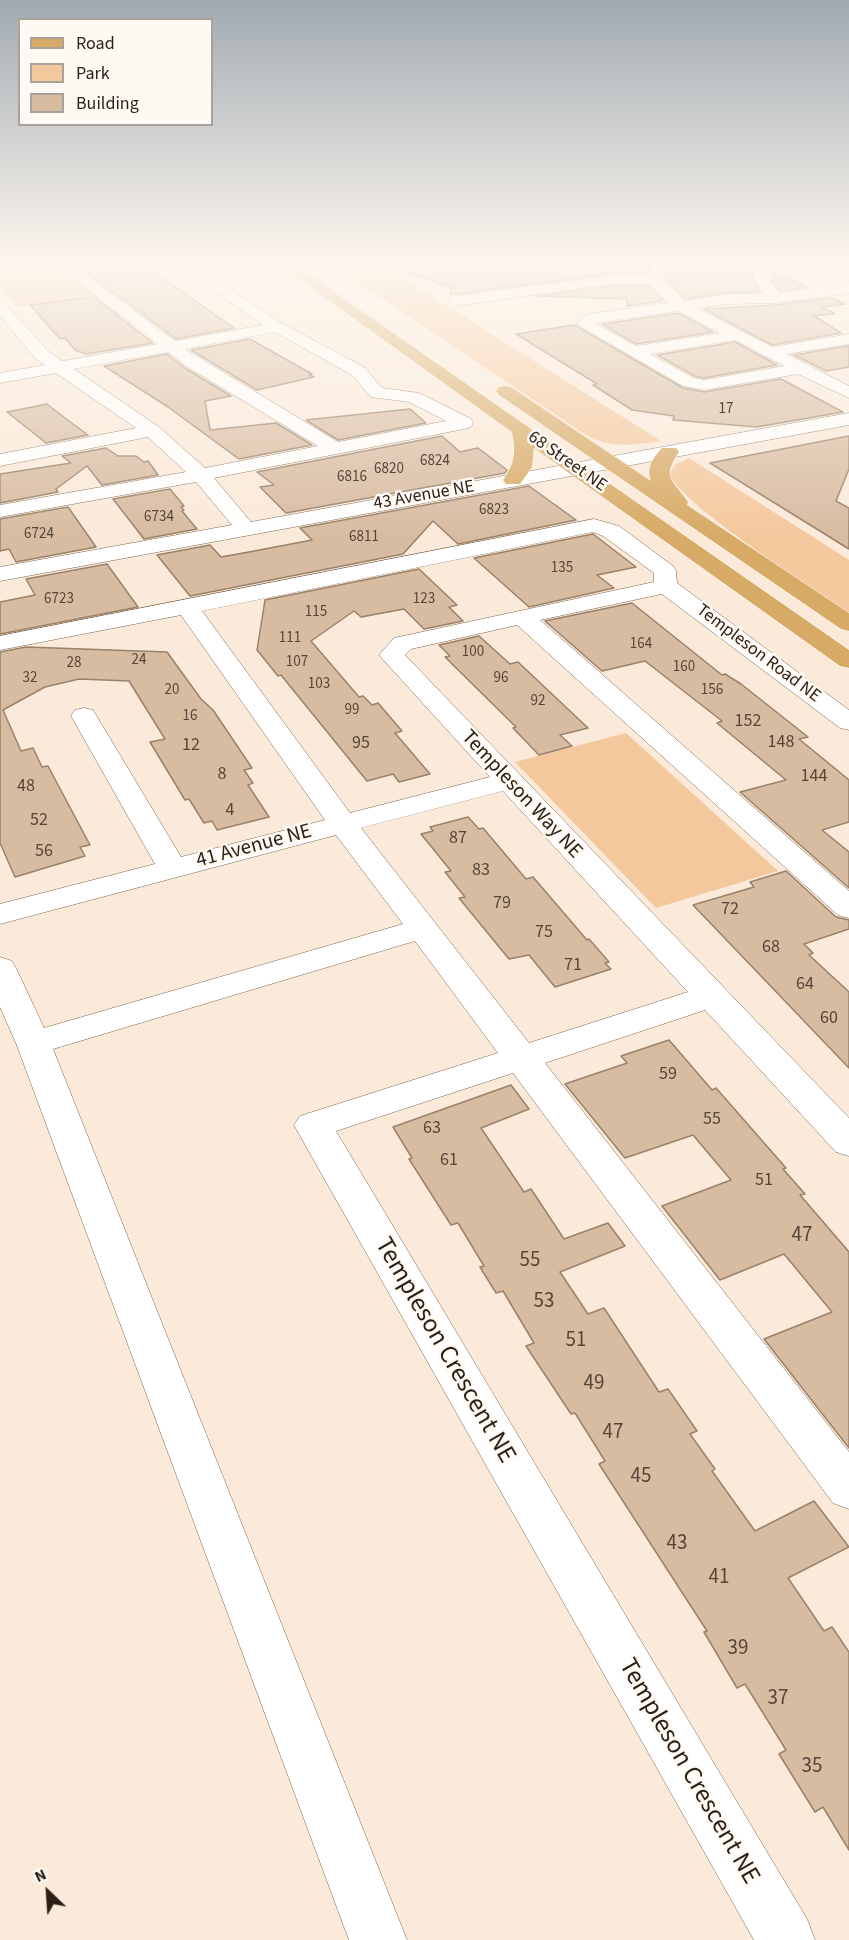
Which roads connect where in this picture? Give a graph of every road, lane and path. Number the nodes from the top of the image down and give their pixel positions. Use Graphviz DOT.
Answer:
graph roads {
  1 [pos="43,355"];
  2 [pos="132,355"];
  3 [pos="183,355"];
  4 [pos="329,355"];
  5 [pos="415,355"];
  6 [pos="640,355"];
  7 [pos="775,355"];
  8 [pos="63,368"];
  9 [pos="801,368"];
  10 [pos="0,378"];
  11 [pos="487,379"];
  12 [pos="849,393"];
  13 [pos="849,419"];
  14 [pos="520,428"];
  15 [pos="152,431"];
  16 [pos="335,448"];
  17 [pos="4,452"];
  18 [pos="669,452"];
  19 [pos="611,462"];
  20 [pos="575,469"];
  21 [pos="201,475"];
  22 [pos="513,480"];
  23 [pos="0,511"];
  24 [pos="687,513"];
  25 [pos="245,528"];
  26 [pos="0,574"];
  27 [pos="666,586"];
  28 [pos="187,607"];
  29 [pos="522,617"];
  30 [pos="849,624"];
  31 [pos="0,643"];
  32 [pos="849,661"];
  33 [pos="84,716"];
  34 [pos="849,722"];
  35 [pos="507,781"];
  36 [pos="343,824"];
  37 [pos="173,868"];
  38 [pos="849,908"];
  39 [pos="0,914"];
  40 [pos="422,928"];
  41 [pos="0,968"];
  42 [pos="712,996"];
  43 [pos="33,1043"];
  44 [pos="522,1058"];
  45 [pos="849,1142"];
  46 [pos="849,1488"];
  47 [pos="378,1940"];
  48 [pos="786,1940"];
  1 -- 8 [label="street"];
  2 -- 8 [label="street"];
  3 -- 16 [label="street"];
  4 -- 16 [label="street"];
  5 -- 14 [label="main road, 68 Street NE"];
  6 -- 9 [label="street"];
  7 -- 9 [label="street"];
  8 -- 10 [label="street"];
  8 -- 15 [label="street"];
  9 -- 12 [label="street"];
  11 -- 19 [label="main road, 68 Street NE"];
  13 -- 18 [label="street, 43 Avenue NE"];
  14 -- 20 [label="main road, 68 Street NE"];
  14 -- 22 [label="main road"];
  15 -- 17 [label="street"];
  15 -- 21 [label="street"];
  16 -- 21 [label="street"];
  18 -- 19 [label="street, 43 Avenue NE"];
  18 -- 24 [label="main road"];
  19 -- 20 [label="street, 43 Avenue NE"];
  19 -- 24 [label="main road, 68 Street NE"];
  20 -- 22 [label="street, 43 Avenue NE"];
  20 -- 32 [label="main road, 68 Street NE"];
  21 -- 23 [label="street"];
  21 -- 25 [label="street"];
  22 -- 25 [label="street, 43 Avenue NE"];
  24 -- 30 [label="main road, 68 Street NE"];
  25 -- 26 [label="street, 43 Avenue NE"];
  27 -- 28 [label="street"];
  27 -- 29 [label="street, Templeson Way NE"];
  27 -- 34 [label="street, Templeson Road NE"];
  28 -- 31 [label="street"];
  28 -- 36 [label="street"];
  29 -- 35 [label="street, Templeson Way NE"];
  29 -- 38 [label="street"];
  33 -- 37 [label="street"];
  35 -- 36 [label="street, 41 Avenue NE"];
  35 -- 42 [label="street, Templeson Way NE"];
  36 -- 37 [label="street, 41 Avenue NE"];
  36 -- 40 [label="street"];
  37 -- 39 [label="street, 41 Avenue NE"];
  40 -- 43 [label="street"];
  40 -- 44 [label="street"];
  41 -- 43 [label="street"];
  42 -- 44 [label="street, Templeson Crescent NE"];
  42 -- 45 [label="street, Templeson Way NE"];
  43 -- 47 [label="street"];
  44 -- 46 [label="street"];
  44 -- 48 [label="street, Templeson Crescent NE"];
}
